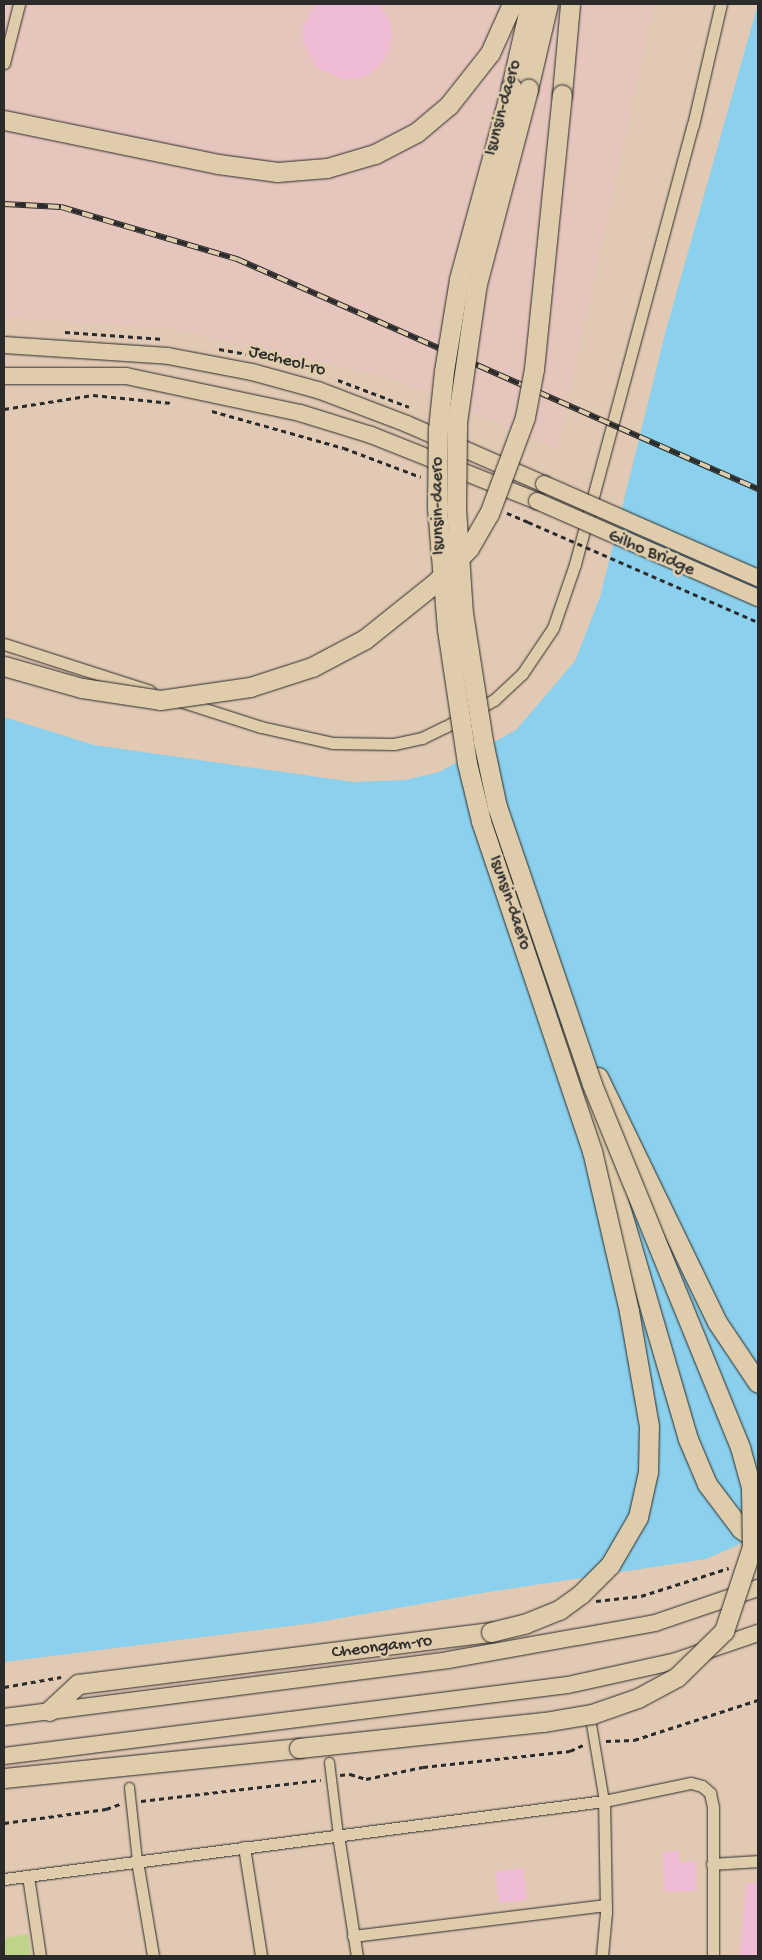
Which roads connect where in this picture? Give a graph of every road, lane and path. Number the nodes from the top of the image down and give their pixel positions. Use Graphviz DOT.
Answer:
graph roads {
  1 [pos="19,4"];
  2 [pos="512,4"];
  3 [pos="530,4"];
  4 [pos="548,4"];
  5 [pos="570,4"];
  6 [pos="721,4"];
  7 [pos="4,63"];
  8 [pos="519,88"];
  9 [pos="4,120"];
  10 [pos="4,345"];
  11 [pos="4,376"];
  12 [pos="182,404"];
  13 [pos="4,409"];
  14 [pos="210,411"];
  15 [pos="422,478"];
  16 [pos="544,484"];
  17 [pos="502,511"];
  18 [pos="758,578"];
  19 [pos="758,598"];
  20 [pos="758,622"];
  21 [pos="4,644"];
  22 [pos="4,666"];
  23 [pos="564,1003"];
  24 [pos="545,1005"];
  25 [pos="758,1383"];
  26 [pos="758,1541"];
  27 [pos="758,1588"];
  28 [pos="758,1633"];
  29 [pos="758,1700"];
  30 [pos="49,1711"];
  31 [pos="4,1717"];
  32 [pos="591,1724"];
  33 [pos="594,1743"];
  34 [pos="4,1756"];
  35 [pos="329,1762"];
  36 [pos="331,1777"];
  37 [pos="4,1778"];
  38 [pos="129,1788"];
  39 [pos="604,1801"];
  40 [pos="130,1802"];
  41 [pos="4,1823"];
  42 [pos="338,1835"];
  43 [pos="244,1847"];
  44 [pos="137,1861"];
  45 [pos="758,1861"];
  46 [pos="712,1864"];
  47 [pos="28,1876"];
  48 [pos="4,1879"];
  49 [pos="606,1905"];
  50 [pos="354,1936"];
  51 [pos="40,1956"];
  52 [pos="153,1956"];
  53 [pos="261,1956"];
  54 [pos="357,1956"];
  55 [pos="602,1956"];
  56 [pos="712,1956"];
  1 -- 7 [label="street"];
  2 -- 9 [label="highway"];
  3 -- 8 [label="highway, Isunsin-daero"];
  4 -- 8 [label="highway, Isunsin-daero"];
  5 -- 22 [label="highway, bridge"];
  6 -- 21 [label="street"];
  8 -- 23 [label="highway, Isunsin-daero, bridge"];
  8 -- 24 [label="highway, Isunsin-daero, bridge"];
  10 -- 16 [label="main road, Jecheol-ro"];
  11 -- 19 [label="main road, Gilho Bridge, bridge"];
  12 -- 13 [label="path"];
  14 -- 15 [label="path"];
  16 -- 18 [label="main road, Gilho Bridge, bridge"];
  17 -- 20 [label="path, Gilho Bridge, bridge"];
  23 -- 25 [label="highway, bridge"];
  23 -- 37 [label="highway, bridge"];
  24 -- 26 [label="highway, bridge"];
  24 -- 30 [label="highway, bridge"];
  27 -- 30 [label="main road, Cheongam-ro"];
  28 -- 34 [label="main road"];
  29 -- 33 [label="path"];
  30 -- 31 [label="main road, Cheongam-ro"];
  32 -- 33 [label="street"];
  33 -- 36 [label="path"];
  33 -- 39 [label="street"];
  35 -- 36 [label="street"];
  36 -- 40 [label="path"];
  36 -- 42 [label="street"];
  38 -- 40 [label="street"];
  39 -- 42 [label="street"];
  39 -- 46 [label="street"];
  39 -- 49 [label="street"];
  40 -- 41 [label="path"];
  40 -- 44 [label="street"];
  42 -- 43 [label="street"];
  42 -- 50 [label="street"];
  43 -- 44 [label="street"];
  43 -- 53 [label="street"];
  44 -- 47 [label="street"];
  44 -- 52 [label="street"];
  45 -- 46 [label="street"];
  46 -- 56 [label="street"];
  47 -- 48 [label="street"];
  47 -- 51 [label="street"];
  49 -- 50 [label="street"];
  49 -- 55 [label="street"];
  50 -- 54 [label="street"];
}
